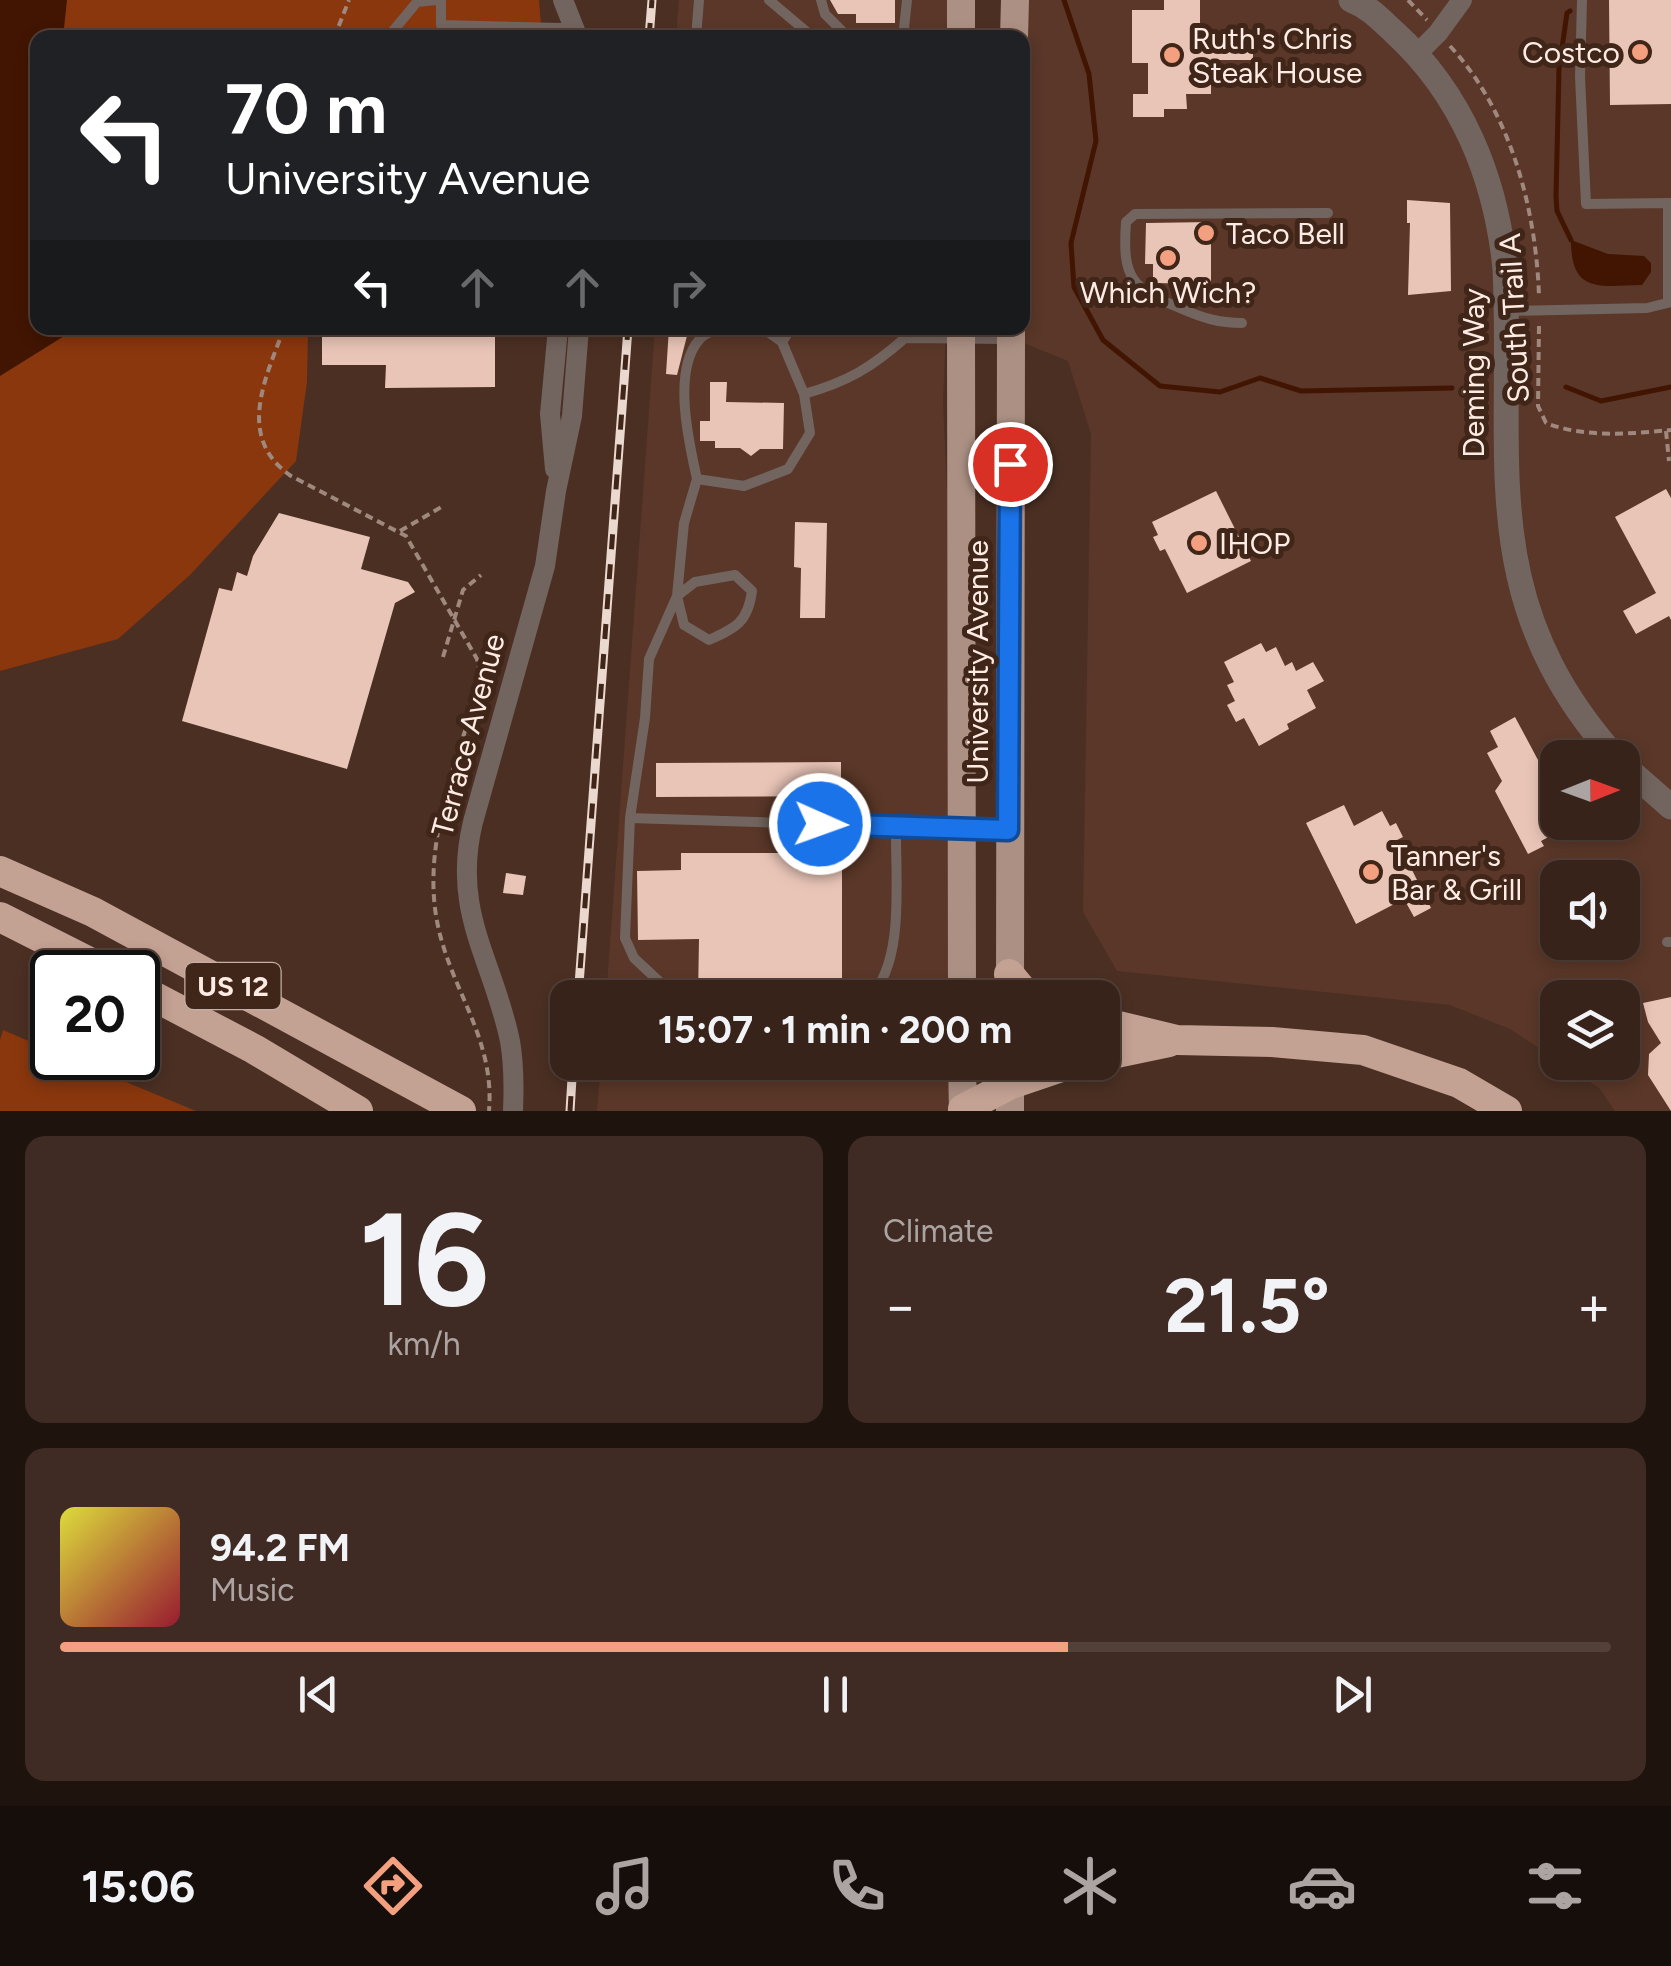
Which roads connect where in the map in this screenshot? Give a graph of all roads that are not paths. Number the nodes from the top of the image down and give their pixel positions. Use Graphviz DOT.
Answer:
graph roads {
  1 [pos="438,0"];
  2 [pos="563,0"];
  3 [pos="699,0"];
  4 [pos="769,0"];
  5 [pos="820,0"];
  6 [pos="907,0"];
  7 [pos="962,0"];
  8 [pos="1014,0"];
  9 [pos="1462,0"];
  10 [pos="1582,0"];
  11 [pos="1360,2"];
  12 [pos="394,30"];
  13 [pos="493,30"];
  14 [pos="567,30"];
  15 [pos="697,30"];
  16 [pos="805,30"];
  17 [pos="841,30"];
  18 [pos="904,30"];
  19 [pos="961,30"];
  20 [pos="1014,30"];
  21 [pos="1418,54"];
  22 [pos="1670,203"];
  23 [pos="1328,213"];
  24 [pos="1670,302"];
  25 [pos="1507,311"];
  26 [pos="1242,324"];
  27 [pos="557,335"];
  28 [pos="578,335"];
  29 [pos="705,335"];
  30 [pos="772,335"];
  31 [pos="786,335"];
  32 [pos="902,335"];
  33 [pos="961,335"];
  34 [pos="1011,335"];
  35 [pos="782,342"];
  36 [pos="804,394"];
  37 [pos="697,479"];
  38 [pos="556,491"];
  39 [pos="677,596"];
  40 [pos="1602,740"];
  41 [pos="1640,780"];
  42 [pos="1671,807"];
  43 [pos="630,818"];
  44 [pos="896,827"];
  45 [pos="961,828"];
  46 [pos="1008,830"];
  47 [pos="0,856"];
  48 [pos="0,871"];
  49 [pos="34,886"];
  50 [pos="0,916"];
  51 [pos="0,936"];
  52 [pos="42,950"];
  53 [pos="66,950"];
  54 [pos="658,980"];
  55 [pos="881,980"];
  56 [pos="962,980"];
  57 [pos="1009,980"];
  58 [pos="160,1000"];
  59 [pos="1120,1026"];
  60 [pos="1177,1040"];
  61 [pos="1120,1052"];
  62 [pos="963,1080"];
  63 [pos="1010,1086"];
  64 [pos="965,1110"];
  65 [pos="358,1111"];
  66 [pos="462,1111"];
  67 [pos="513,1111"];
  68 [pos="1507,1111"];
  1 -- 12 [label="lane"];
  1 -- 13 [label="lane"];
  2 -- 14 [label="street"];
  3 -- 15 [label="lane"];
  4 -- 16 [label="lane"];
  5 -- 17 [label="lane"];
  6 -- 18 [label="lane"];
  7 -- 19 [label="main road"];
  8 -- 20 [label="main road"];
  9 -- 21 [label="street"];
  10 -- 22 [label="lane"];
  11 -- 21 [label="street, Deming Way"];
  21 -- 25 [label="street, Deming Way"];
  22 -- 24 [label="lane"];
  23 -- 26 [label="lane"];
  24 -- 25 [label="lane"];
  25 -- 40 [label="street, Deming Way"];
  27 -- 38 [label="street, Terrace Avenue"];
  28 -- 38 [label="street, Terrace Avenue"];
  29 -- 37 [label="lane"];
  30 -- 35 [label="lane"];
  31 -- 35 [label="lane"];
  32 -- 36 [label="lane"];
  33 -- 45 [label="main road, University Avenue"];
  34 -- 46 [label="main road, University Avenue"];
  35 -- 36 [label="lane"];
  36 -- 37 [label="lane"];
  37 -- 39 [label="lane"];
  38 -- 67 [label="street, Terrace Avenue"];
  39 -- 39 [label="lane"];
  39 -- 43 [label="lane"];
  41 -- 42 [label="street"];
  43 -- 44 [label="lane"];
  43 -- 54 [label="lane"];
  44 -- 45 [label="lane"];
  44 -- 55 [label="lane"];
  45 -- 46 [label="lane"];
  45 -- 56 [label="main road, University Avenue"];
  46 -- 57 [label="main road, University Avenue"];
  47 -- 49 [label="highway"];
  48 -- 49 [label="highway, US 12"];
  49 -- 66 [label="highway, US 12"];
  50 -- 53 [label="highway"];
  51 -- 52 [label="highway"];
  58 -- 65 [label="highway, US 12"];
  59 -- 60 [label="highway"];
  60 -- 61 [label="highway"];
  60 -- 68 [label="highway"];
  62 -- 64 [label="main road"];
  63 -- 64 [label="highway"];
}
